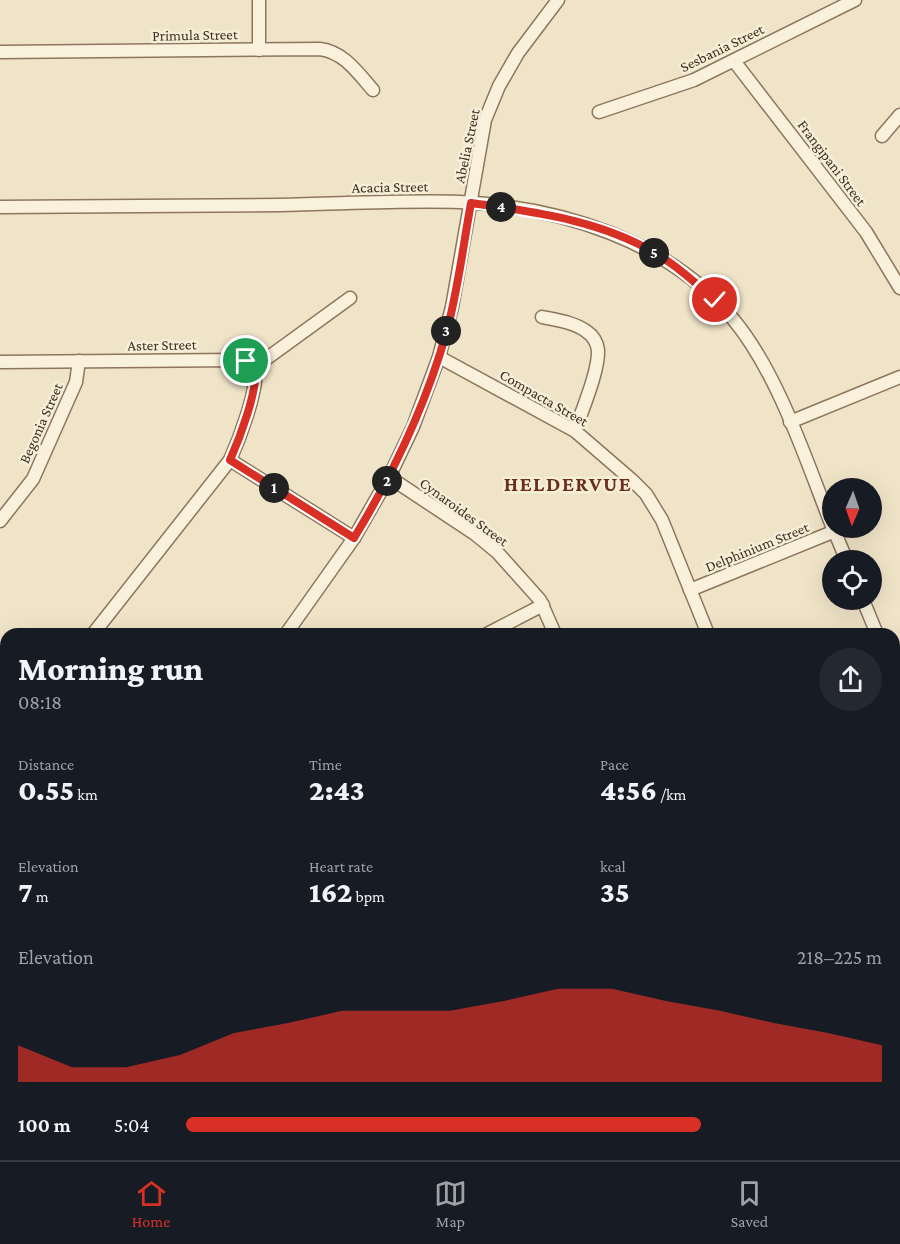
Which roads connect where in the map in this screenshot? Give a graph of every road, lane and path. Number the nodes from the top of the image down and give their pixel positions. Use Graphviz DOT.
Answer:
graph roads {
  1 [pos="259,0"];
  2 [pos="558,0"];
  3 [pos="855,0"];
  4 [pos="259,50"];
  5 [pos="0,52"];
  6 [pos="734,61"];
  7 [pos="373,90"];
  8 [pos="599,112"];
  9 [pos="900,115"];
  10 [pos="882,136"];
  11 [pos="471,203"];
  12 [pos="0,207"];
  13 [pos="900,288"];
  14 [pos="350,298"];
  15 [pos="542,317"];
  16 [pos="439,357"];
  17 [pos="79,361"];
  18 [pos="0,362"];
  19 [pos="255,367"];
  20 [pos="900,377"];
  21 [pos="790,422"];
  22 [pos="575,431"];
  23 [pos="230,460"];
  24 [pos="389,477"];
  25 [pos="822,499"];
  26 [pos="0,521"];
  27 [pos="822,533"];
  28 [pos="354,538"];
  29 [pos="690,590"];
  30 [pos="543,605"];
  31 [pos="867,610"];
  32 [pos="98,628"];
  33 [pos="289,628"];
  34 [pos="499,628"];
  35 [pos="553,628"];
  36 [pos="706,628"];
  37 [pos="875,628"];
  1 -- 4 [label="street"];
  2 -- 11 [label="street, Abelia Street"];
  3 -- 6 [label="street, Sesbania Street"];
  4 -- 5 [label="street, Primula Street"];
  4 -- 7 [label="street, Primula Street"];
  6 -- 8 [label="street, Sesbania Street"];
  6 -- 13 [label="street, Frangipani Street"];
  9 -- 10 [label="street"];
  11 -- 12 [label="street, Acacia Street"];
  11 -- 16 [label="street, Abelia Street"];
  11 -- 21 [label="street, Acacia Street"];
  14 -- 19 [label="street"];
  15 -- 22 [label="street"];
  16 -- 22 [label="street, Compacta Street"];
  16 -- 24 [label="street, Abelia Street"];
  17 -- 18 [label="street, Aster Street"];
  17 -- 19 [label="street, Aster Street"];
  17 -- 26 [label="street, Begonia Street"];
  19 -- 23 [label="street"];
  20 -- 21 [label="street"];
  21 -- 25 [label="street, Acacia Street"];
  22 -- 29 [label="street, Compacta Street"];
  23 -- 28 [label="street"];
  23 -- 32 [label="street"];
  24 -- 28 [label="street, Abelia Street"];
  24 -- 30 [label="street, Cynaroides Street"];
  27 -- 29 [label="street, Delphinium Street"];
  28 -- 33 [label="street, Abelia Street"];
  29 -- 36 [label="street, Compacta Street"];
  30 -- 34 [label="street"];
  30 -- 35 [label="street, Cynaroides Street"];
  31 -- 37 [label="street"];
}
